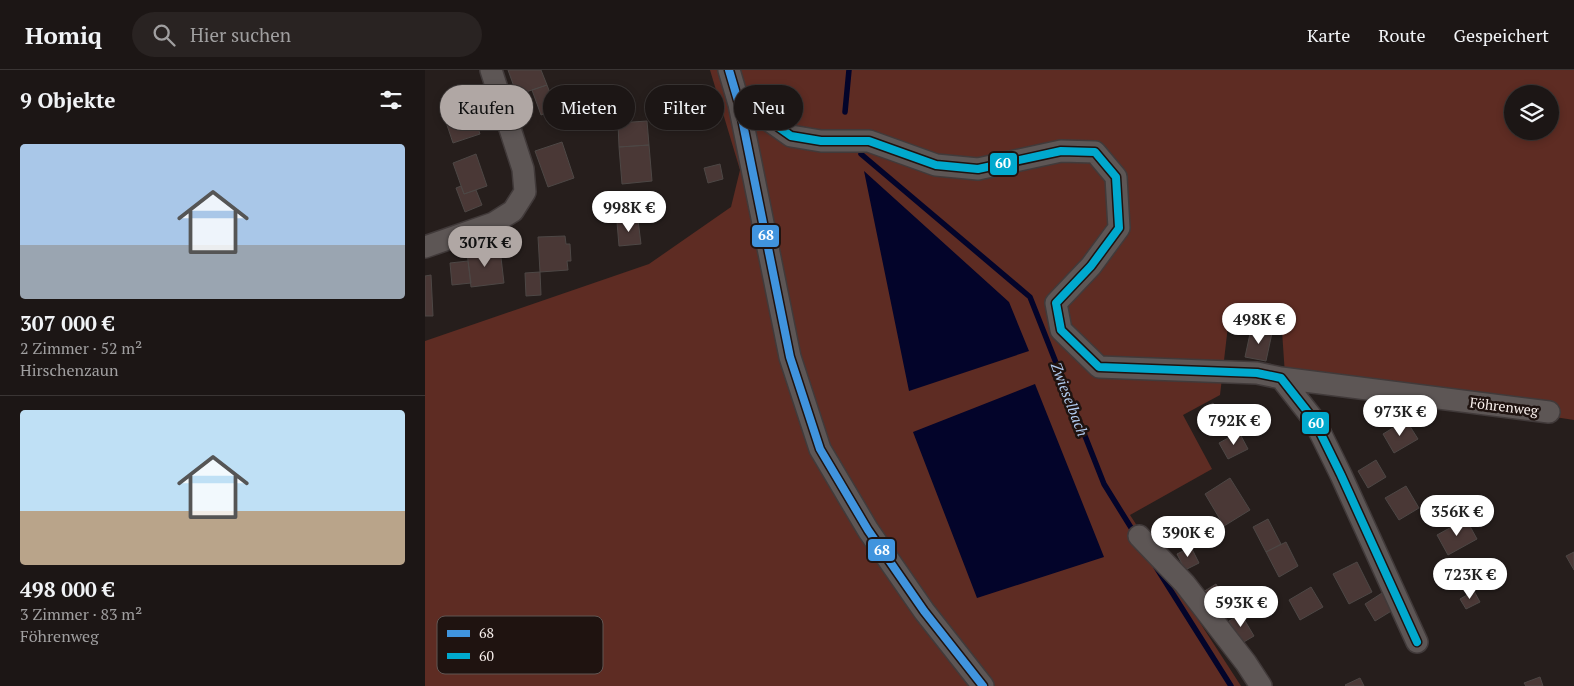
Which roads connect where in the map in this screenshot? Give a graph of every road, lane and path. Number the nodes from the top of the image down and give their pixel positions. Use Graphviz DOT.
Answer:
graph roads {
  1 [pos="491,70"];
  2 [pos="729,70"];
  3 [pos="734,87"];
  4 [pos="744,130"];
  5 [pos="783,130"];
  6 [pos="425,246"];
  7 [pos="1281,378"];
  8 [pos="1549,412"];
  9 [pos="1139,536"];
  10 [pos="1417,642"];
  11 [pos="983,686"];
  12 [pos="1261,686"];
  1 -- 6 [label="street"];
  2 -- 3 [label="street"];
  4 -- 11 [label="street"];
  5 -- 7 [label="street, Föhrenweg"];
  7 -- 8 [label="street, Föhrenweg"];
  7 -- 10 [label="street"];
  9 -- 12 [label="street"];
}
